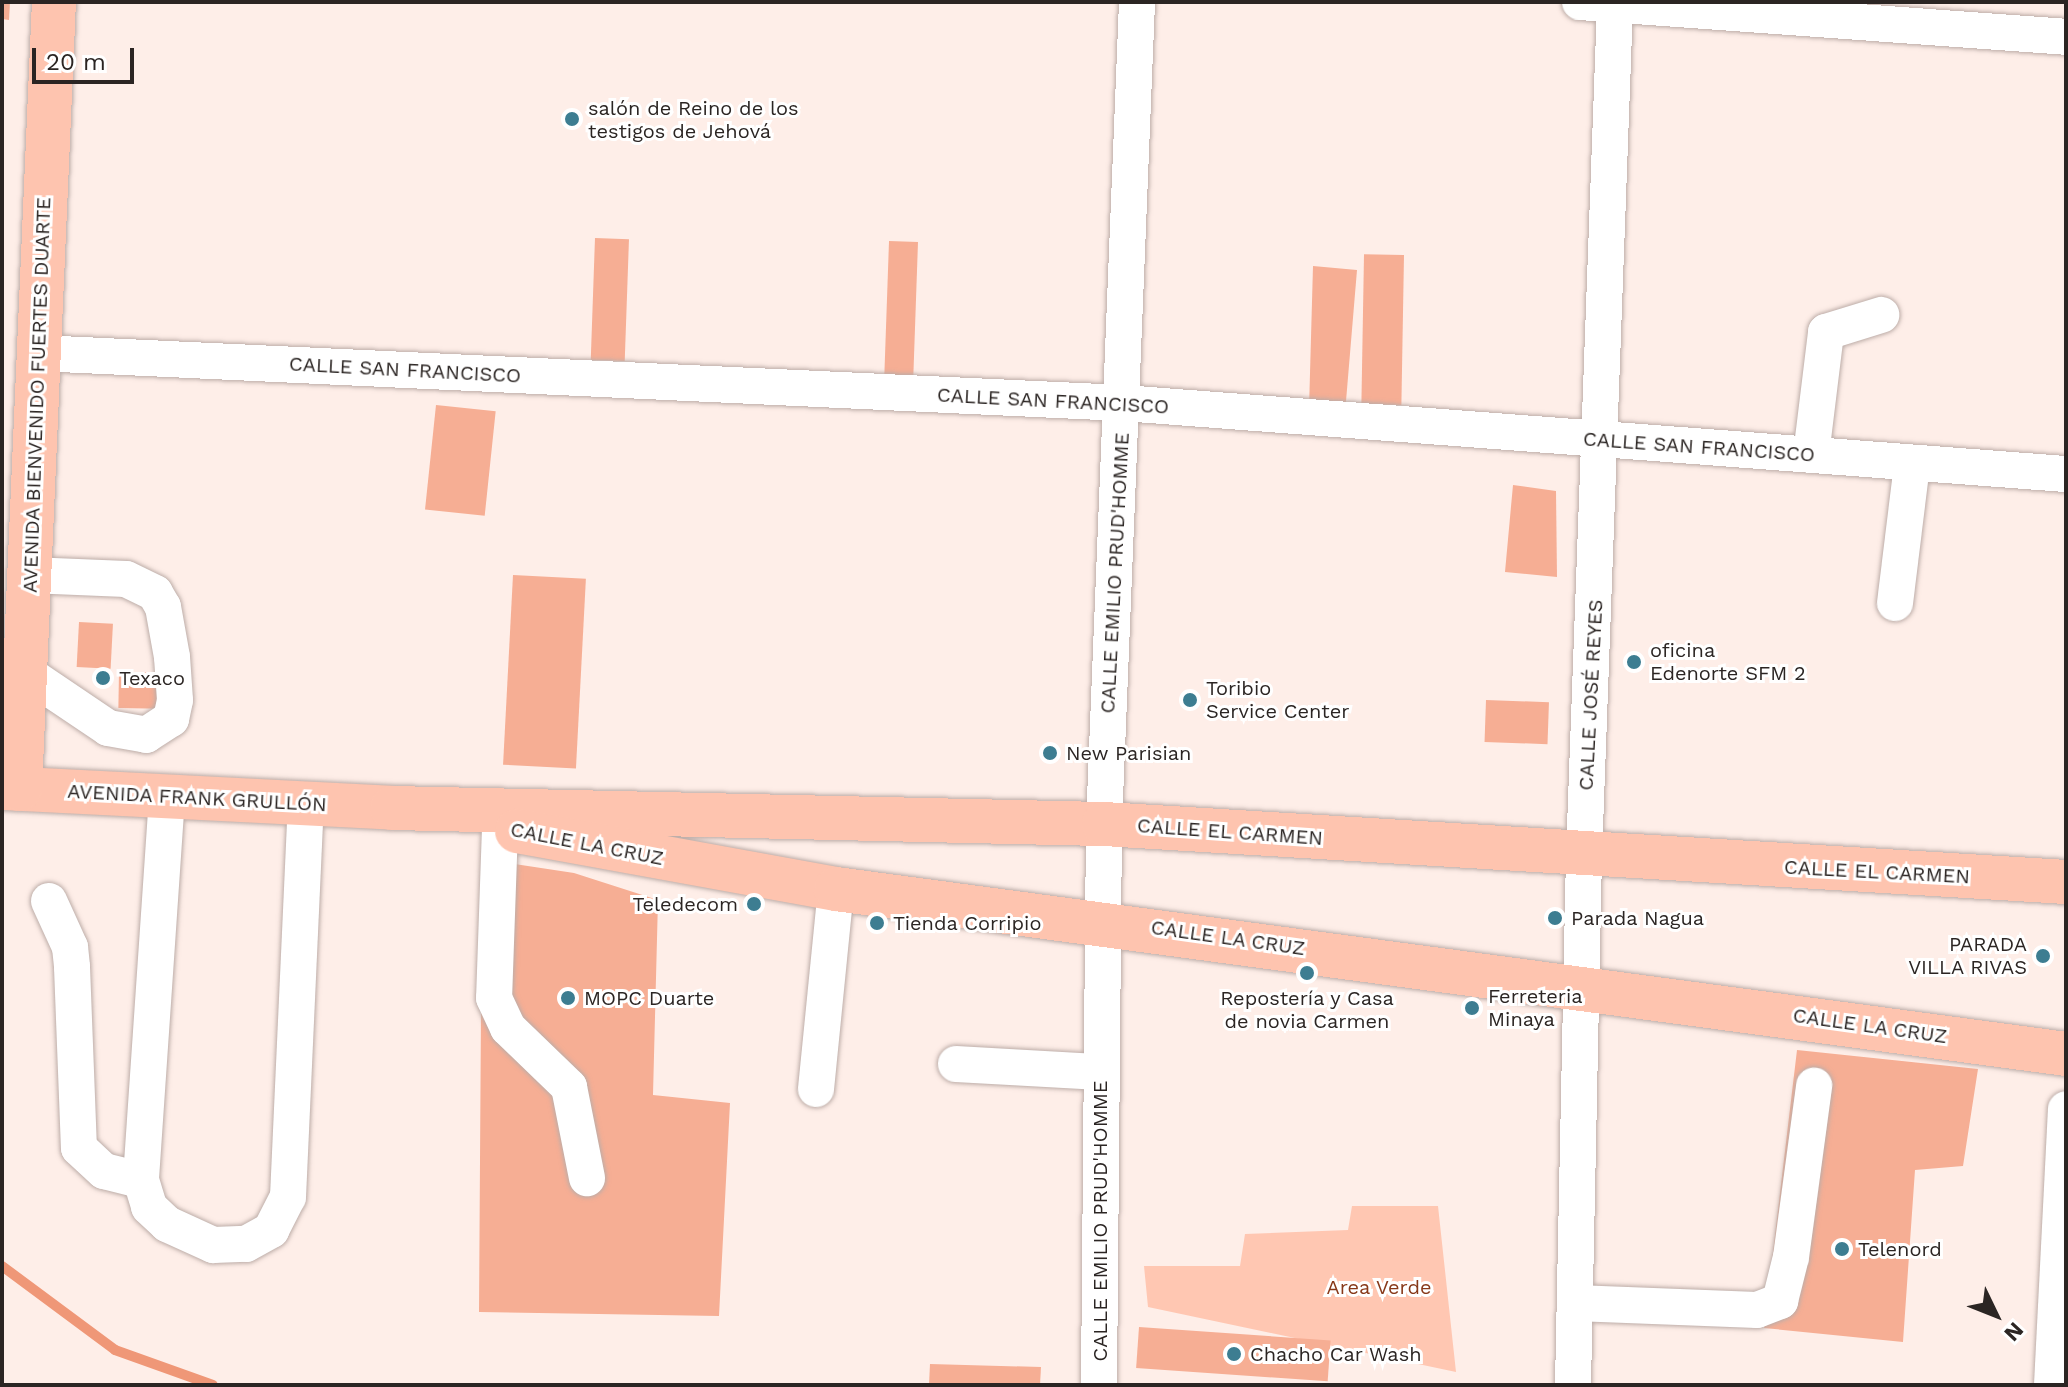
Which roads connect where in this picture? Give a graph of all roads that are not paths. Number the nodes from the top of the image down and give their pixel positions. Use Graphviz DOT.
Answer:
graph roads {
  1 [pos="54,2"];
  2 [pos="1137,2"];
  3 [pos="1580,2"];
  4 [pos="1615,5"];
  5 [pos="1928,14"];
  6 [pos="2066,37"];
  7 [pos="1881,315"];
  8 [pos="38,353"];
  9 [pos="1123,403"];
  10 [pos="1602,439"];
  11 [pos="1811,455"];
  12 [pos="1912,464"];
  13 [pos="2066,474"];
  14 [pos="29,575"];
  15 [pos="1895,603"];
  16 [pos="25,672"];
  17 [pos="11,788"];
  18 [pos="167,797"];
  19 [pos="306,803"];
  20 [pos="392,808"];
  21 [pos="1104,824"];
  22 [pos="500,828"];
  23 [pos="1584,855"];
  24 [pos="2066,882"];
  25 [pos="836,889"];
  26 [pos="49,901"];
  27 [pos="1102,921"];
  28 [pos="1582,986"];
  29 [pos="2066,1054"];
  30 [pos="956,1064"];
  31 [pos="1101,1072"];
  32 [pos="1814,1086"];
  33 [pos="816,1089"];
  34 [pos="2066,1109"];
  35 [pos="587,1178"];
  36 [pos="141,1180"];
  37 [pos="2064,1189"];
  38 [pos="1575,1303"];
  39 [pos="1099,1385"];
  40 [pos="1573,1385"];
  41 [pos="2052,1385"];
  1 -- 8 [label="main road, AVENIDA BIENVENIDO FUERTES DUARTE"];
  2 -- 9 [label="street, CALLE EMILIO PRUD'HOMME"];
  3 -- 4 [label="street"];
  4 -- 5 [label="street"];
  4 -- 10 [label="street, CALLE JOSÉ REYES"];
  5 -- 6 [label="street"];
  7 -- 11 [label="street"];
  8 -- 9 [label="street, CALLE SAN FRANCISCO"];
  8 -- 14 [label="main road, AVENIDA BIENVENIDO FUERTES DUARTE"];
  9 -- 10 [label="street, CALLE SAN FRANCISCO"];
  9 -- 21 [label="street, CALLE EMILIO PRUD'HOMME"];
  10 -- 11 [label="street, CALLE SAN FRANCISCO"];
  10 -- 23 [label="street, CALLE JOSÉ REYES"];
  11 -- 12 [label="street, CALLE SAN FRANCISCO"];
  12 -- 13 [label="street, CALLE SAN FRANCISCO"];
  12 -- 15 [label="street"];
  14 -- 16 [label="main road, AVENIDA BIENVENIDO FUERTES DUARTE"];
  14 -- 16 [label="street"];
  16 -- 17 [label="main road, AVENIDA BIENVENIDO FUERTES DUARTE"];
  17 -- 18 [label="main road, AVENIDA FRANK GRULLÓN"];
  18 -- 19 [label="main road, AVENIDA FRANK GRULLÓN"];
  18 -- 36 [label="street"];
  19 -- 20 [label="main road, AVENIDA FRANK GRULLÓN"];
  19 -- 36 [label="street"];
  20 -- 21 [label="main road, CALLE EL CARMEN"];
  20 -- 22 [label="main road, CALLE LA CRUZ"];
  21 -- 23 [label="main road, CALLE EL CARMEN"];
  21 -- 27 [label="street, CALLE EMILIO PRUD'HOMME"];
  22 -- 25 [label="main road, CALLE LA CRUZ"];
  22 -- 35 [label="street"];
  23 -- 24 [label="main road, CALLE EL CARMEN"];
  23 -- 28 [label="street, CALLE JOSÉ REYES"];
  25 -- 27 [label="main road, CALLE LA CRUZ"];
  25 -- 33 [label="street"];
  26 -- 36 [label="street"];
  27 -- 28 [label="main road, CALLE LA CRUZ"];
  27 -- 31 [label="street, CALLE EMILIO PRUD'HOMME"];
  28 -- 29 [label="main road, CALLE LA CRUZ"];
  28 -- 38 [label="street, CALLE JOSÉ REYES"];
  30 -- 31 [label="street"];
  31 -- 39 [label="street, CALLE EMILIO PRUD'HOMME"];
  32 -- 38 [label="street"];
  34 -- 37 [label="street"];
  37 -- 41 [label="street"];
  38 -- 40 [label="street, CALLE JOSÉ REYES"];
}
